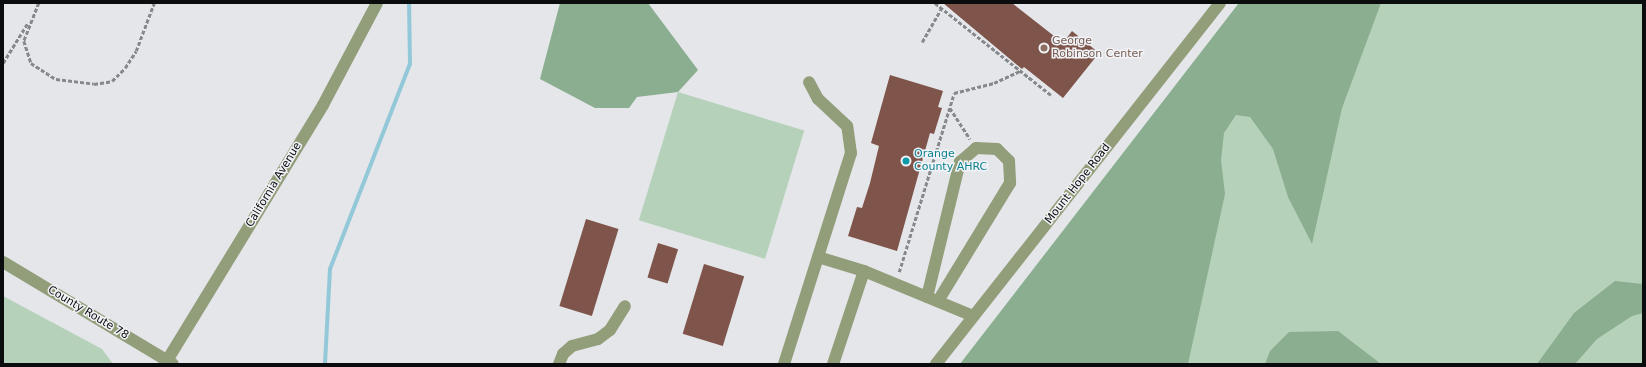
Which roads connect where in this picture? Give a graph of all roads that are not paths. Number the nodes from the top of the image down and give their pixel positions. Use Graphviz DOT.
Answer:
graph roads {
  1 [pos="377,3"];
  2 [pos="1220,3"];
  3 [pos="809,82"];
  4 [pos="818,257"];
  5 [pos="3,262"];
  6 [pos="864,271"];
  7 [pos="933,299"];
  8 [pos="625,306"];
  9 [pos="973,316"];
  10 [pos="168,363"];
  11 [pos="559,364"];
  12 [pos="784,364"];
  13 [pos="833,364"];
  14 [pos="936,364"];
  1 -- 10 [label="street, California Avenue"];
  2 -- 9 [label="street, Mount Hope Road"];
  3 -- 4 [label="street"];
  4 -- 6 [label="street"];
  4 -- 12 [label="street"];
  5 -- 10 [label="street, County Route 78"];
  6 -- 7 [label="street"];
  6 -- 13 [label="street"];
  7 -- 7 [label="street"];
  7 -- 9 [label="street"];
  8 -- 11 [label="street"];
  9 -- 14 [label="street, Mount Hope Road"];
}
